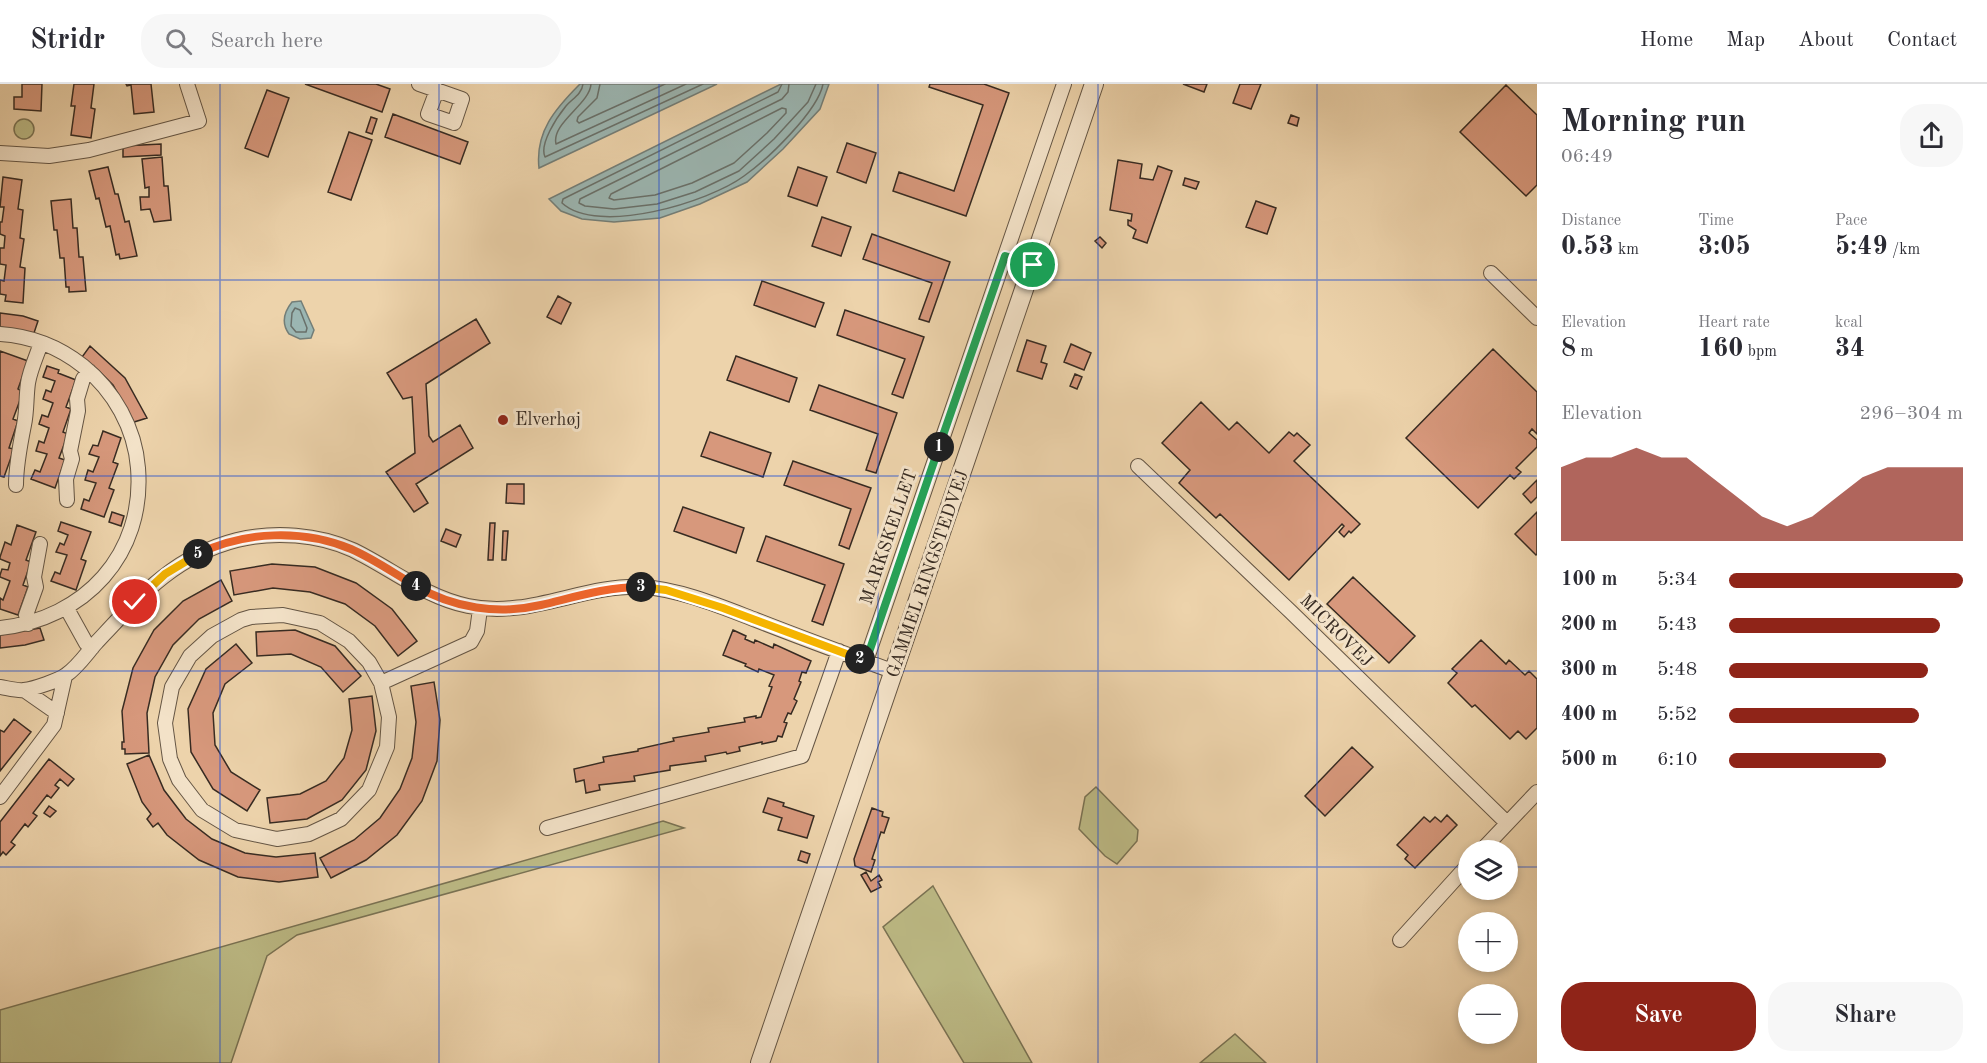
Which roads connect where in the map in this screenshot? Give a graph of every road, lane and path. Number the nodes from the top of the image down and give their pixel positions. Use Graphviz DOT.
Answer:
graph roads {
  1 [pos="187,84"];
  2 [pos="419,84"];
  3 [pos="1064,84"];
  4 [pos="1095,84"];
  5 [pos="436,90"];
  6 [pos="0,153"];
  7 [pos="1005,256"];
  8 [pos="1033,265"];
  9 [pos="1491,273"];
  10 [pos="1537,318"];
  11 [pos="0,334"];
  12 [pos="41,342"];
  13 [pos="89,371"];
  14 [pos="1138,466"];
  15 [pos="16,485"];
  16 [pos="67,500"];
  17 [pos="40,544"];
  18 [pos="66,607"];
  19 [pos="480,609"];
  20 [pos="28,624"];
  21 [pos="0,628"];
  22 [pos="92,648"];
  23 [pos="839,651"];
  24 [pos="866,661"];
  25 [pos="895,672"];
  26 [pos="65,676"];
  27 [pos="381,683"];
  28 [pos="0,687"];
  29 [pos="24,690"];
  30 [pos="57,713"];
  31 [pos="1537,792"];
  32 [pos="0,797"];
  33 [pos="1507,823"];
  34 [pos="547,828"];
  35 [pos="1491,840"];
  36 [pos="1458,876"];
  37 [pos="1400,940"];
  38 [pos="760,1063"];
  1 -- 6 [label="street"];
  2 -- 5 [label="street"];
  3 -- 7 [label="street, MARKSKELLET"];
  4 -- 8 [label="street, GAMMEL RINGSTEDVEJ"];
  7 -- 8 [label="street"];
  7 -- 24 [label="street, MARKSKELLET"];
  8 -- 25 [label="street, GAMMEL RINGSTEDVEJ"];
  9 -- 10 [label="street"];
  11 -- 12 [label="street"];
  12 -- 13 [label="street"];
  12 -- 15 [label="street"];
  13 -- 16 [label="street"];
  13 -- 18 [label="street"];
  14 -- 33 [label="street, MICROVEJ"];
  17 -- 20 [label="street"];
  18 -- 20 [label="street"];
  18 -- 22 [label="street"];
  19 -- 22 [label="street"];
  19 -- 23 [label="street"];
  19 -- 27 [label="street"];
  20 -- 21 [label="street"];
  22 -- 26 [label="street"];
  23 -- 24 [label="street"];
  23 -- 34 [label="street"];
  24 -- 25 [label="street"];
  25 -- 38 [label="street, GAMMEL RINGSTEDVEJ"];
  26 -- 29 [label="street"];
  26 -- 30 [label="street"];
  27 -- 27 [label="street"];
  28 -- 29 [label="street"];
  29 -- 30 [label="street"];
  30 -- 32 [label="street"];
  31 -- 33 [label="street"];
  33 -- 35 [label="street"];
  36 -- 37 [label="street"];
}
